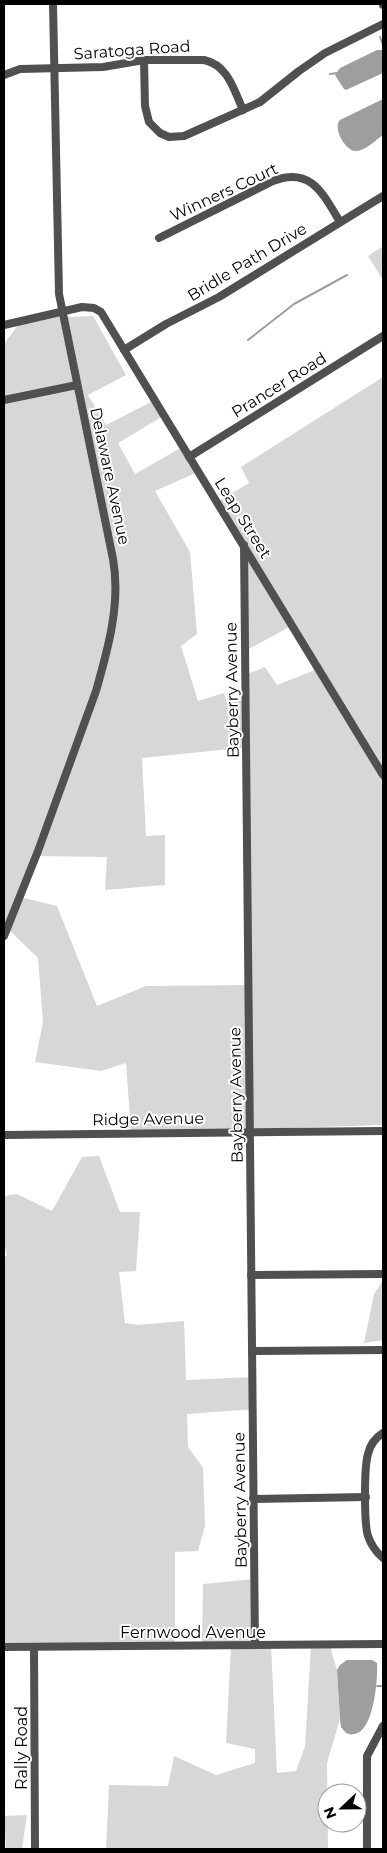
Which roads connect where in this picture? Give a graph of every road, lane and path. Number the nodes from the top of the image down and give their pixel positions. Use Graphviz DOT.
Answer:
graph roads {
  1 [pos="53,4"];
  2 [pos="383,24"];
  3 [pos="144,60"];
  4 [pos="54,68"];
  5 [pos="4,75"];
  6 [pos="243,110"];
  7 [pos="383,196"];
  8 [pos="340,222"];
  9 [pos="159,238"];
  10 [pos="62,312"];
  11 [pos="4,325"];
  12 [pos="383,336"];
  13 [pos="124,350"];
  14 [pos="77,385"];
  15 [pos="4,400"];
  16 [pos="189,456"];
  17 [pos="244,545"];
  18 [pos="383,775"];
  19 [pos="4,936"];
  20 [pos="383,1131"];
  21 [pos="250,1132"];
  22 [pos="4,1135"];
  23 [pos="383,1274"];
  24 [pos="251,1275"];
  25 [pos="383,1350"];
  26 [pos="252,1351"];
  27 [pos="383,1433"];
  28 [pos="366,1497"];
  29 [pos="253,1499"];
  30 [pos="383,1558"];
  31 [pos="383,1644"];
  32 [pos="255,1645"];
  33 [pos="4,1647"];
  34 [pos="34,1647"];
  35 [pos="383,1726"];
  36 [pos="35,1849"];
  37 [pos="367,1849"];
  1 -- 4 [label="street, Delaware Avenue"];
  2 -- 6 [label="street"];
  3 -- 4 [label="street, Saratoga Road"];
  3 -- 6 [label="street, Saratoga Road"];
  3 -- 6 [label="street"];
  4 -- 5 [label="street, Saratoga Road"];
  4 -- 10 [label="street, Delaware Avenue"];
  7 -- 8 [label="street, Bridle Path Drive"];
  8 -- 9 [label="street, Winners Court"];
  8 -- 13 [label="street, Bridle Path Drive"];
  10 -- 11 [label="street"];
  10 -- 13 [label="street, Leap Street"];
  10 -- 14 [label="street, Delaware Avenue"];
  12 -- 16 [label="street, Prancer Road"];
  13 -- 16 [label="street, Leap Street"];
  14 -- 15 [label="street"];
  14 -- 19 [label="street, Delaware Avenue"];
  16 -- 17 [label="street, Leap Street"];
  17 -- 18 [label="street, Leap Street"];
  17 -- 21 [label="street, Bayberry Avenue"];
  20 -- 21 [label="street, Ridge Avenue"];
  21 -- 22 [label="street, Ridge Avenue"];
  21 -- 24 [label="street, Bayberry Avenue"];
  23 -- 24 [label="street"];
  24 -- 26 [label="street, Bayberry Avenue"];
  25 -- 26 [label="street"];
  26 -- 29 [label="street, Bayberry Avenue"];
  27 -- 28 [label="street"];
  28 -- 29 [label="street"];
  28 -- 30 [label="street"];
  29 -- 32 [label="street, Bayberry Avenue"];
  31 -- 32 [label="street, Fernwood Avenue"];
  32 -- 34 [label="street, Fernwood Avenue"];
  33 -- 34 [label="street, Fernwood Avenue"];
  34 -- 36 [label="street, Rally Road"];
  35 -- 37 [label="street"];
}
